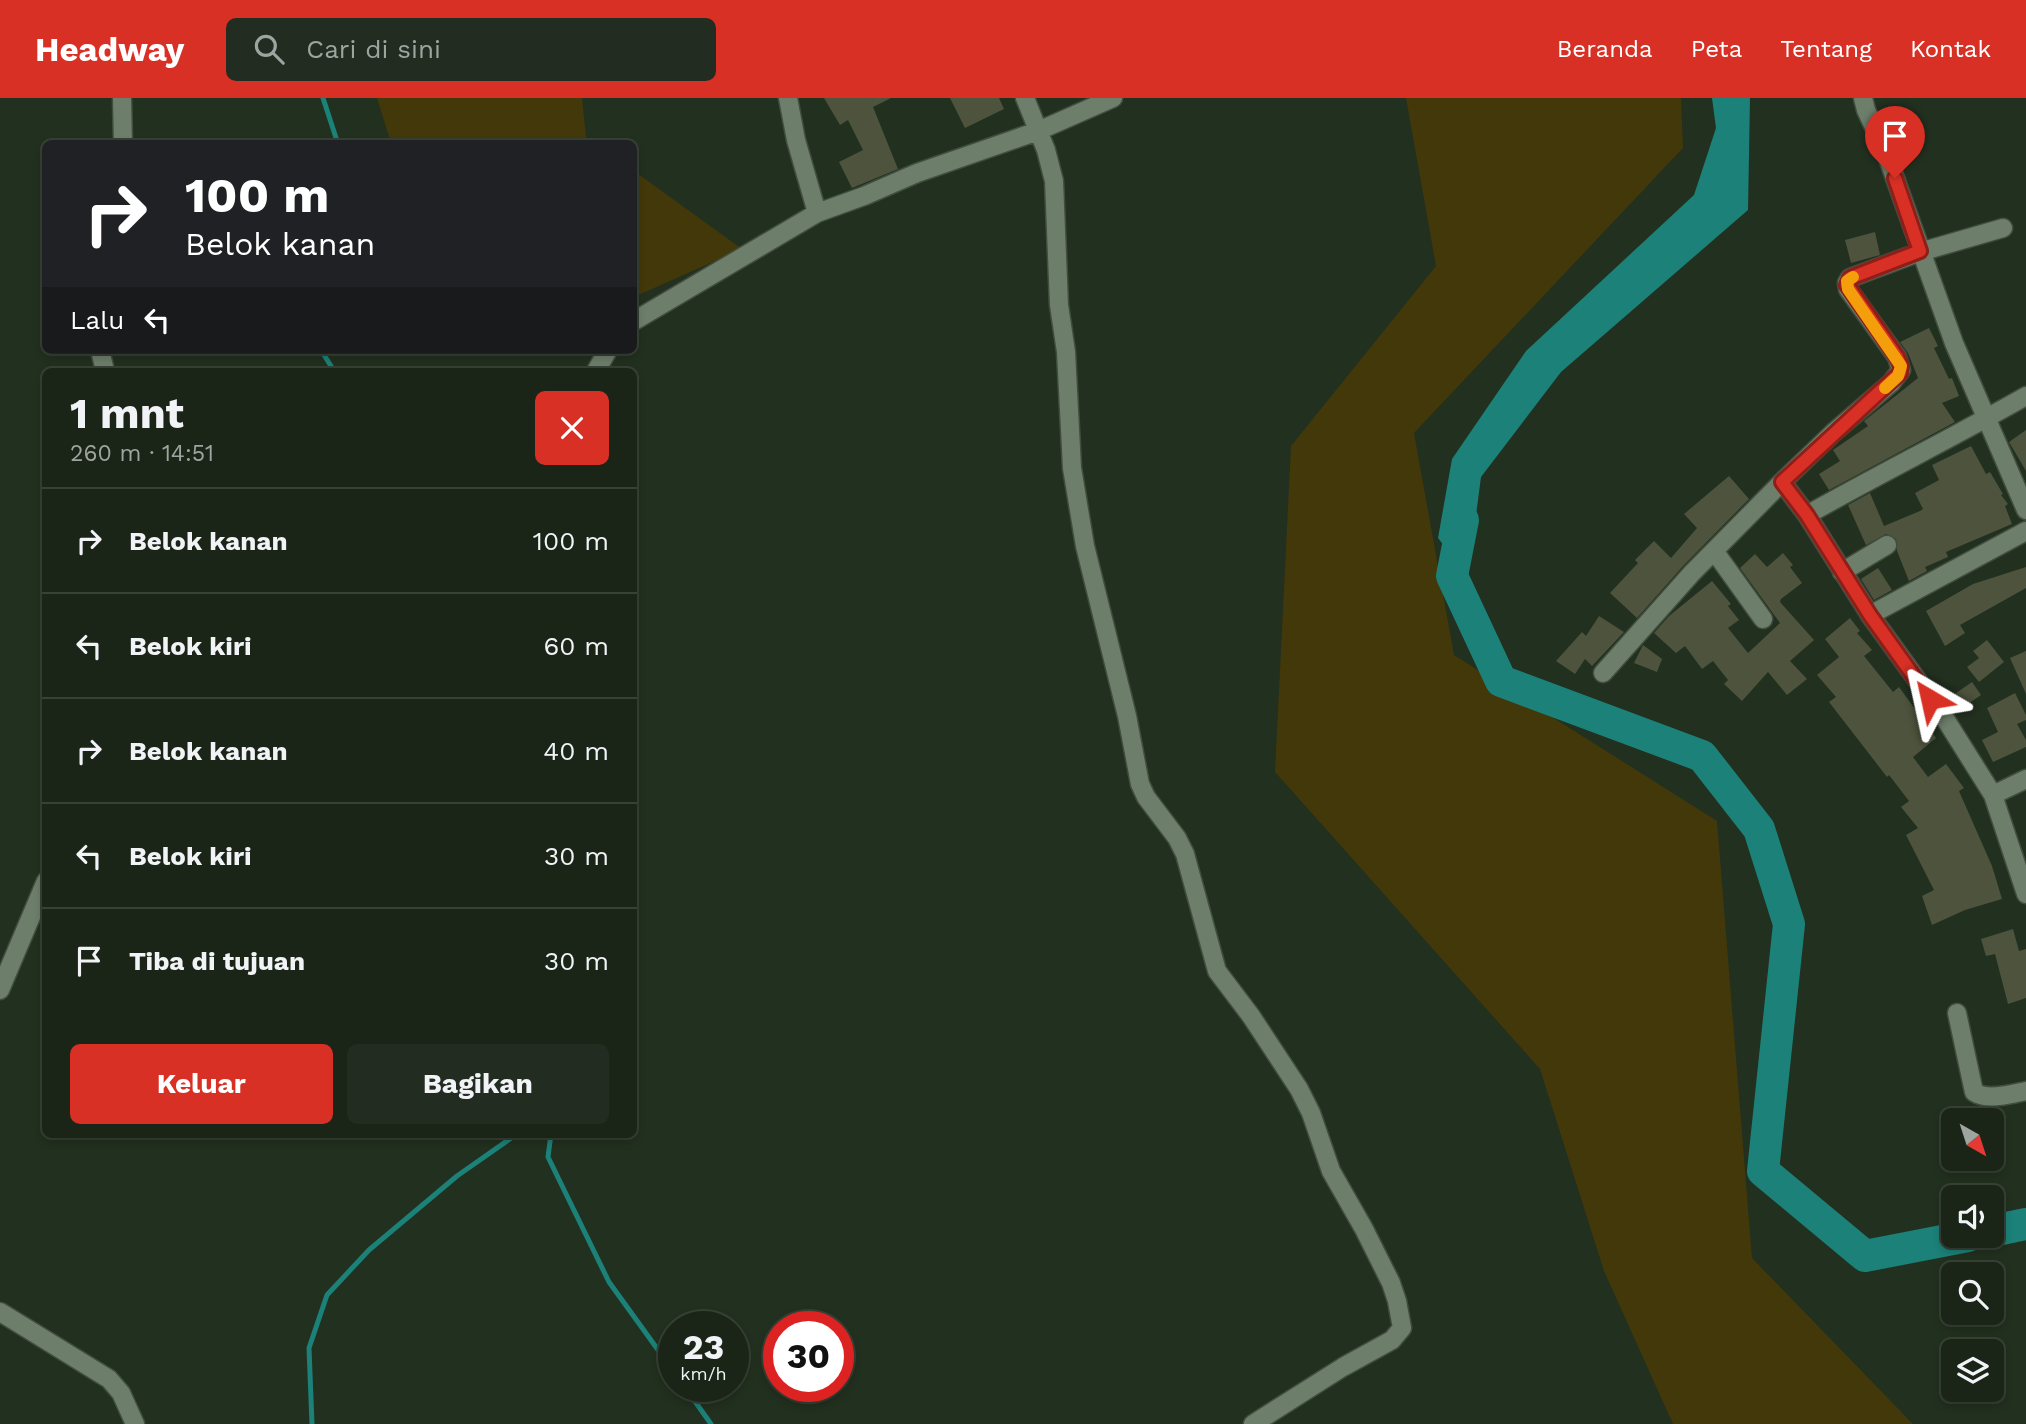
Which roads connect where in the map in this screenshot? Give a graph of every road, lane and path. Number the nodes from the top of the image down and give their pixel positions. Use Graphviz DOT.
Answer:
graph roads {
  1 [pos="122,98"];
  2 [pos="788,98"];
  3 [pos="1025,98"];
  4 [pos="1113,98"];
  5 [pos="1861,99"];
  6 [pos="1038,131"];
  7 [pos="123,140"];
  8 [pos="817,213"];
  9 [pos="2003,228"];
  10 [pos="1920,251"];
  11 [pos="637,319"];
  12 [pos="2026,396"];
  13 [pos="1986,419"];
  14 [pos="1782,482"];
  15 [pos="2026,510"];
  16 [pos="1807,515"];
  17 [pos="2026,531"];
  18 [pos="1887,545"];
  19 [pos="1715,552"];
  20 [pos="1842,572"];
  21 [pos="1870,615"];
  22 [pos="1763,619"];
  23 [pos="1602,673"];
  24 [pos="2026,779"];
  25 [pos="1993,795"];
  26 [pos="42,890"];
  27 [pos="2026,894"];
  28 [pos="0,989"];
  29 [pos="1958,1013"];
  30 [pos="2026,1091"];
  31 [pos="0,1312"];
  32 [pos="135,1424"];
  33 [pos="1253,1424"];
  1 -- 7 [label="street"];
  2 -- 8 [label="street"];
  3 -- 6 [label="street"];
  4 -- 6 [label="street"];
  5 -- 10 [label="street"];
  6 -- 8 [label="street"];
  6 -- 33 [label="street"];
  8 -- 11 [label="street"];
  9 -- 10 [label="street"];
  10 -- 13 [label="street"];
  10 -- 14 [label="street"];
  12 -- 13 [label="street"];
  13 -- 15 [label="street"];
  13 -- 16 [label="street"];
  14 -- 16 [label="street"];
  14 -- 19 [label="street"];
  16 -- 20 [label="street"];
  17 -- 21 [label="street"];
  18 -- 20 [label="street"];
  19 -- 22 [label="street"];
  19 -- 23 [label="street"];
  20 -- 21 [label="street"];
  21 -- 25 [label="street"];
  24 -- 25 [label="street"];
  25 -- 27 [label="street"];
  26 -- 28 [label="street"];
  29 -- 30 [label="street"];
  31 -- 32 [label="street"];
}
